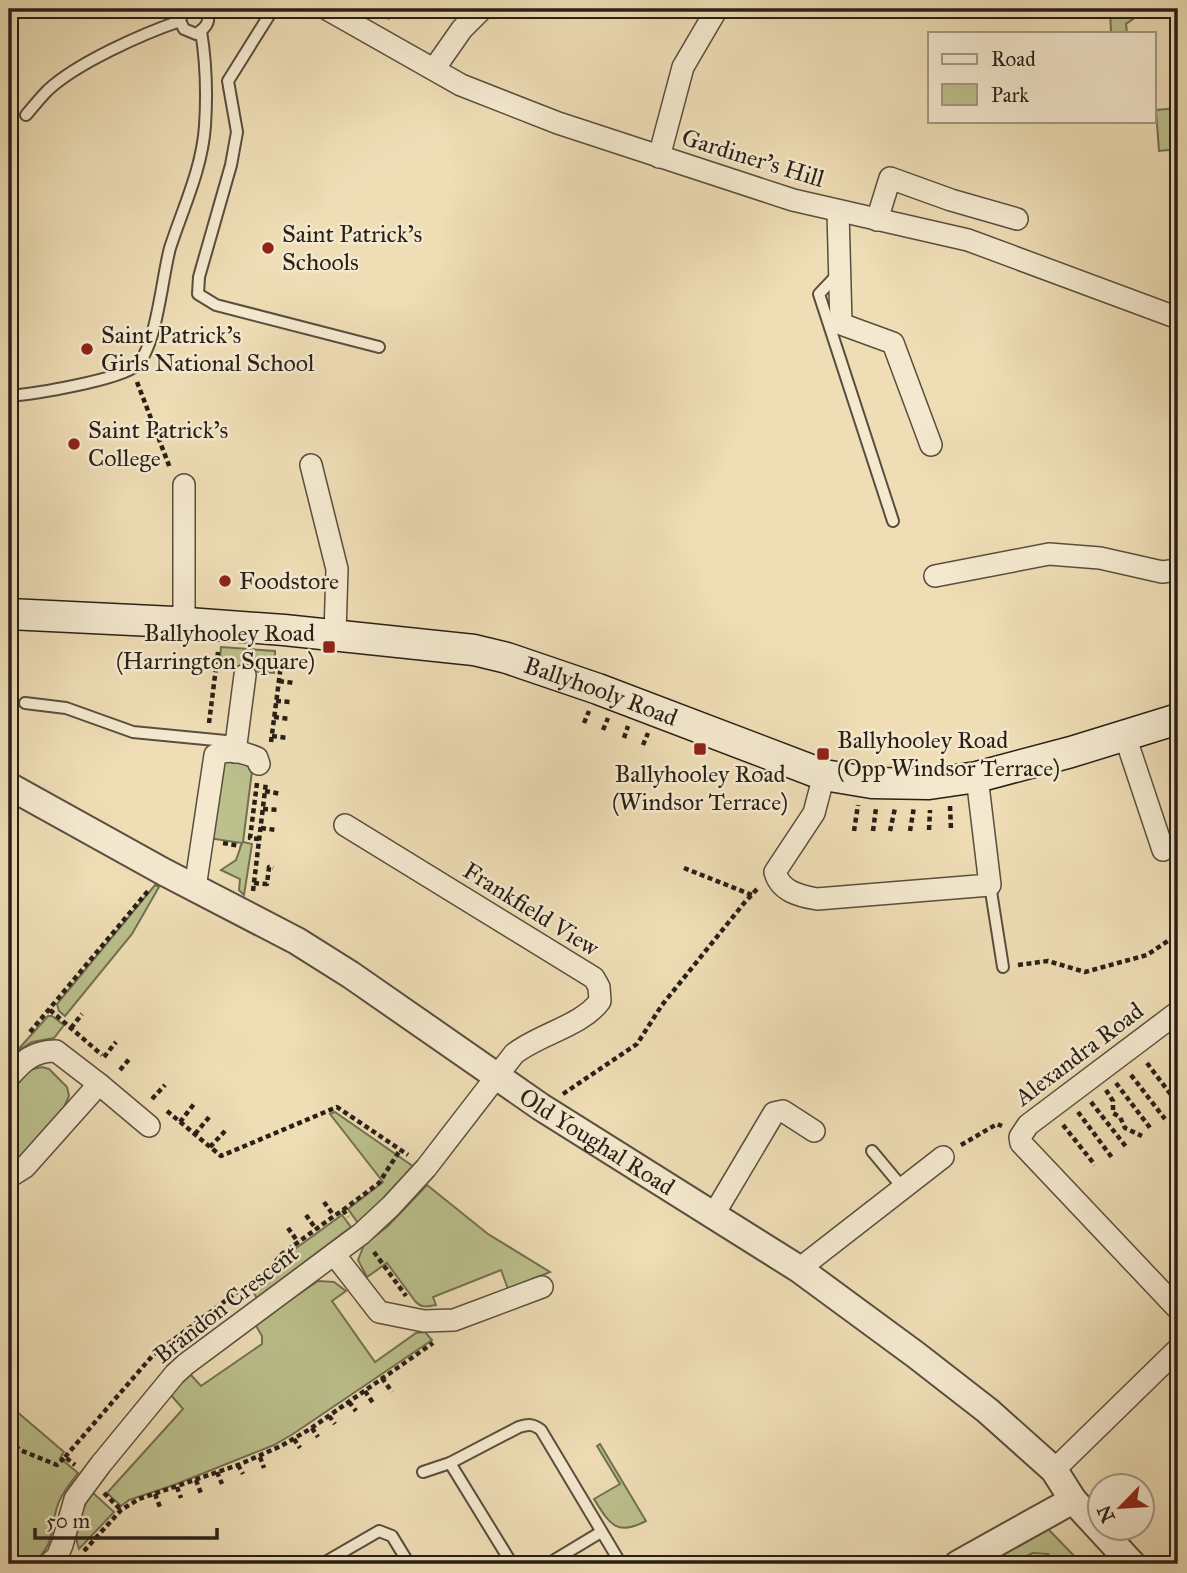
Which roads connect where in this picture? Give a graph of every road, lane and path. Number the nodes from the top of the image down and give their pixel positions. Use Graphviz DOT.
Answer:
graph roads {
  1 [pos="184,9"];
  2 [pos="204,9"];
  3 [pos="273,9"];
  4 [pos="327,9"];
  5 [pos="482,9"];
  6 [pos="717,9"];
  7 [pos="180,21"];
  8 [pos="201,31"];
  9 [pos="433,69"];
  10 [pos="26,115"];
  11 [pos="659,157"];
  12 [pos="838,211"];
  13 [pos="1017,219"];
  14 [pos="877,220"];
  15 [pos="840,272"];
  16 [pos="1178,318"];
  17 [pos="379,347"];
  18 [pos="131,368"];
  19 [pos="9,396"];
  20 [pos="931,445"];
  21 [pos="311,464"];
  22 [pos="184,485"];
  23 [pos="893,521"];
  24 [pos="1178,570"];
  25 [pos="935,576"];
  26 [pos="9,614"];
  27 [pos="184,622"];
  28 [pos="335,634"];
  29 [pos="219,640"];
  30 [pos="283,649"];
  31 [pos="281,664"];
  32 [pos="296,665"];
  33 [pos="245,674"];
  34 [pos="294,683"];
  35 [pos="276,701"];
  36 [pos="291,702"];
  37 [pos="25,703"];
  38 [pos="274,717"];
  39 [pos="290,719"];
  40 [pos="1178,719"];
  41 [pos="272,736"];
  42 [pos="1125,736"];
  43 [pos="288,738"];
  44 [pos="206,740"];
  45 [pos="236,747"];
  46 [pos="259,764"];
  47 [pos="824,775"];
  48 [pos="977,777"];
  49 [pos="9,786"];
  50 [pos="265,791"];
  51 [pos="281,794"];
  52 [pos="950,799"];
  53 [pos="859,801"];
  54 [pos="877,802"];
  55 [pos="914,802"];
  56 [pos="931,802"];
  57 [pos="896,803"];
  58 [pos="263,809"];
  59 [pos="279,810"];
  60 [pos="345,825"];
  61 [pos="261,828"];
  62 [pos="951,829"];
  63 [pos="276,830"];
  64 [pos="929,830"];
  65 [pos="854,831"];
  66 [pos="873,831"];
  67 [pos="890,831"];
  68 [pos="911,831"];
  69 [pos="259,839"];
  70 [pos="1163,850"];
  71 [pos="273,868"];
  72 [pos="684,868"];
  73 [pos="164,872"];
  74 [pos="254,883"];
  75 [pos="990,886"];
  76 [pos="195,888"];
  77 [pos="752,895"];
  78 [pos="744,902"];
  79 [pos="1178,934"];
  80 [pos="1003,967"];
  81 [pos="50,1010"];
  82 [pos="1178,1012"];
  83 [pos="82,1014"];
  84 [pos="71,1028"];
  85 [pos="116,1042"];
  86 [pos="1141,1056"];
  87 [pos="104,1057"];
  88 [pos="131,1057"];
  89 [pos="1125,1068"];
  90 [pos="15,1070"];
  91 [pos="120,1070"];
  92 [pos="496,1076"];
  93 [pos="127,1077"];
  94 [pos="1112,1078"];
  95 [pos="99,1084"];
  96 [pos="165,1085"];
  97 [pos="1102,1085"];
  98 [pos="142,1090"];
  99 [pos="562,1094"];
  100 [pos="1087,1096"];
  101 [pos="152,1099"];
  102 [pos="194,1104"];
  103 [pos="1178,1104"];
  104 [pos="1074,1106"];
  105 [pos="210,1116"];
  106 [pos="1058,1118"];
  107 [pos="1165,1119"];
  108 [pos="180,1122"];
  109 [pos="149,1126"];
  110 [pos="226,1129"];
  111 [pos="1151,1129"];
  112 [pos="814,1131"];
  113 [pos="194,1134"];
  114 [pos="1143,1136"];
  115 [pos="210,1147"];
  116 [pos="1127,1148"];
  117 [pos="400,1150"];
  118 [pos="872,1152"];
  119 [pos="943,1157"];
  120 [pos="1113,1158"];
  121 [pos="1095,1165"];
  122 [pos="426,1168"];
  123 [pos="9,1177"];
  124 [pos="902,1187"];
  125 [pos="324,1202"];
  126 [pos="343,1210"];
  127 [pos="714,1214"];
  128 [pos="306,1215"];
  129 [pos="334,1216"];
  130 [pos="288,1228"];
  131 [pos="316,1229"];
  132 [pos="361,1234"];
  133 [pos="298,1242"];
  134 [pos="334,1254"];
  135 [pos="799,1269"];
  136 [pos="542,1287"];
  137 [pos="1178,1308"];
  138 [pos="425,1321"];
  139 [pos="1178,1350"];
  140 [pos="382,1378"];
  141 [pos="365,1391"];
  142 [pos="392,1392"];
  143 [pos="349,1402"];
  144 [pos="373,1402"];
  145 [pos="356,1411"];
  146 [pos="329,1416"];
  147 [pos="335,1424"];
  148 [pos="312,1427"];
  149 [pos="318,1437"];
  150 [pos="293,1439"];
  151 [pos="9,1440"];
  152 [pos="300,1448"];
  153 [pos="65,1457"];
  154 [pos="260,1457"];
  155 [pos="450,1463"];
  156 [pos="101,1464"];
  157 [pos="238,1465"];
  158 [pos="264,1468"];
  159 [pos="1054,1470"];
  160 [pos="217,1472"];
  161 [pos="423,1472"];
  162 [pos="243,1475"];
  163 [pos="196,1480"];
  164 [pos="109,1484"];
  165 [pos="222,1484"];
  166 [pos="177,1487"];
  167 [pos="155,1494"];
  168 [pos="202,1496"];
  169 [pos="181,1498"];
  170 [pos="1073,1500"];
  171 [pos="160,1507"];
  172 [pos="121,1510"];
  173 [pos="100,1532"];
  174 [pos="601,1532"];
  175 [pos="107,1536"];
  176 [pos="77,1558"];
  177 [pos="49,1564"];
  178 [pos="322,1564"];
  179 [pos="409,1564"];
  180 [pos="512,1564"];
  181 [pos="548,1564"];
  182 [pos="621,1564"];
  183 [pos="958,1564"];
  184 [pos="1132,1564"];
  1 -- 7 [label="lane"];
  2 -- 8 [label="lane"];
  3 -- 17 [label="lane"];
  4 -- 9 [label="street, Gardiner's Hill"];
  5 -- 9 [label="street"];
  6 -- 11 [label="street"];
  7 -- 8 [label="lane"];
  7 -- 10 [label="lane"];
  8 -- 18 [label="lane"];
  9 -- 11 [label="street, Gardiner's Hill"];
  11 -- 12 [label="street, Gardiner's Hill"];
  12 -- 14 [label="street, Gardiner's Hill"];
  12 -- 15 [label="street"];
  13 -- 14 [label="street"];
  14 -- 16 [label="street, Gardiner's Hill"];
  15 -- 20 [label="street"];
  15 -- 23 [label="lane"];
  18 -- 19 [label="lane"];
  18 -- 22 [label="path"];
  21 -- 28 [label="street"];
  22 -- 27 [label="street"];
  24 -- 25 [label="street"];
  26 -- 27 [label="main road, Ballyhooly Road"];
  27 -- 28 [label="main road, Ballyhooly Road"];
  28 -- 47 [label="main road, Ballyhooly Road"];
  29 -- 44 [label="path"];
  30 -- 31 [label="path"];
  31 -- 32 [label="path"];
  31 -- 34 [label="path"];
  33 -- 45 [label="street"];
  35 -- 36 [label="path"];
  37 -- 44 [label="lane"];
  38 -- 39 [label="path"];
  40 -- 42 [label="main road, Ballyhooly Road"];
  41 -- 43 [label="path"];
  42 -- 48 [label="main road, Ballyhooly Road"];
  42 -- 70 [label="street"];
  44 -- 45 [label="lane"];
  45 -- 46 [label="street"];
  45 -- 76 [label="street"];
  46 -- 69 [label="path"];
  47 -- 48 [label="main road, Ballyhooly Road"];
  47 -- 75 [label="street"];
  48 -- 75 [label="street"];
  49 -- 73 [label="street, Old Youghal Road"];
  50 -- 51 [label="path"];
  52 -- 62 [label="path"];
  53 -- 65 [label="path"];
  54 -- 66 [label="path"];
  55 -- 68 [label="path"];
  56 -- 64 [label="path"];
  57 -- 67 [label="path"];
  58 -- 59 [label="path"];
  60 -- 92 [label="street, Frankfield View"];
  61 -- 63 [label="path"];
  71 -- 74 [label="path"];
  72 -- 77 [label="path"];
  73 -- 76 [label="street, Old Youghal Road"];
  73 -- 81 [label="path"];
  75 -- 80 [label="lane"];
  76 -- 92 [label="street, Old Youghal Road"];
  78 -- 99 [label="path"];
  79 -- 80 [label="path"];
  81 -- 84 [label="path"];
  81 -- 90 [label="path"];
  82 -- 137 [label="street, Alexandra Road"];
  83 -- 84 [label="path"];
  84 -- 87 [label="path"];
  85 -- 87 [label="path"];
  86 -- 103 [label="path"];
  87 -- 91 [label="path"];
  88 -- 91 [label="path"];
  89 -- 107 [label="path"];
  90 -- 95 [label="street"];
  91 -- 93 [label="path"];
  92 -- 122 [label="street, Brandon Crescent"];
  92 -- 127 [label="street, Old Youghal Road"];
  94 -- 111 [label="path"];
  95 -- 109 [label="street"];
  95 -- 123 [label="street"];
  96 -- 101 [label="path"];
  97 -- 114 [label="path"];
  98 -- 101 [label="path"];
  100 -- 116 [label="path"];
  101 -- 108 [label="path"];
  102 -- 108 [label="path"];
  104 -- 120 [label="path"];
  105 -- 113 [label="path"];
  106 -- 121 [label="path"];
  108 -- 113 [label="path"];
  110 -- 115 [label="path"];
  112 -- 127 [label="street"];
  113 -- 115 [label="path"];
  115 -- 117 [label="path"];
  117 -- 122 [label="path"];
  117 -- 126 [label="path"];
  118 -- 124 [label="lane"];
  119 -- 124 [label="street"];
  122 -- 132 [label="street, Brandon Crescent"];
  124 -- 135 [label="street"];
  125 -- 129 [label="path"];
  126 -- 129 [label="path"];
  126 -- 132 [label="path"];
  127 -- 135 [label="street, Old Youghal Road"];
  128 -- 131 [label="path"];
  129 -- 131 [label="path"];
  130 -- 133 [label="path"];
  131 -- 133 [label="path"];
  132 -- 134 [label="street, Brandon Crescent"];
  132 -- 138 [label="path"];
  133 -- 153 [label="path"];
  134 -- 138 [label="street, Brandon Crescent"];
  134 -- 156 [label="street, Brandon Crescent"];
  135 -- 159 [label="street, Old Youghal Road"];
  136 -- 138 [label="street, Brandon Crescent"];
  138 -- 140 [label="path"];
  139 -- 159 [label="street"];
  140 -- 141 [label="path"];
  140 -- 142 [label="path"];
  141 -- 143 [label="path"];
  141 -- 144 [label="path"];
  143 -- 145 [label="path"];
  143 -- 146 [label="path"];
  146 -- 147 [label="path"];
  146 -- 148 [label="path"];
  148 -- 149 [label="path"];
  148 -- 150 [label="path"];
  150 -- 152 [label="path"];
  150 -- 154 [label="path"];
  151 -- 153 [label="path"];
  153 -- 156 [label="path"];
  154 -- 157 [label="path"];
  154 -- 158 [label="path"];
  155 -- 161 [label="lane"];
  155 -- 174 [label="lane"];
  155 -- 180 [label="lane"];
  156 -- 177 [label="street, Brandon Crescent"];
  157 -- 160 [label="path"];
  157 -- 162 [label="path"];
  159 -- 170 [label="street, Old Youghal Road"];
  160 -- 163 [label="path"];
  160 -- 165 [label="path"];
  163 -- 166 [label="path"];
  163 -- 168 [label="path"];
  164 -- 172 [label="path"];
  166 -- 167 [label="path"];
  166 -- 169 [label="path"];
  167 -- 171 [label="path"];
  167 -- 172 [label="path"];
  170 -- 183 [label="street"];
  170 -- 184 [label="street, Old Youghal Road"];
  172 -- 173 [label="path"];
  173 -- 175 [label="path"];
  173 -- 176 [label="path"];
  174 -- 181 [label="lane"];
  174 -- 182 [label="lane"];
  178 -- 179 [label="lane"];
}
